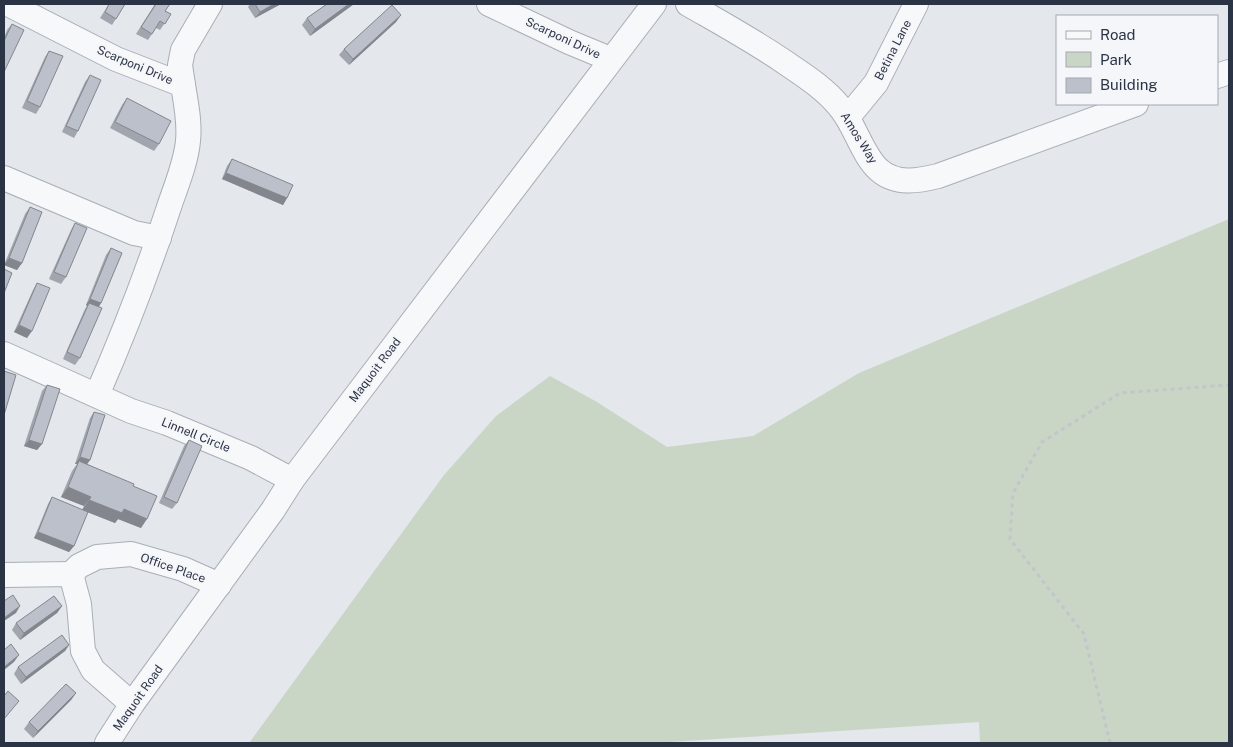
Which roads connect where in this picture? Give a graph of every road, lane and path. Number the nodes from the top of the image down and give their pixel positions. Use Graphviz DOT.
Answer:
graph roads {
  1 [pos="8,4"];
  2 [pos="210,4"];
  3 [pos="489,4"];
  4 [pos="654,4"];
  5 [pos="688,4"];
  6 [pos="916,4"];
  7 [pos="610,59"];
  8 [pos="183,85"];
  9 [pos="1133,105"];
  10 [pos="848,117"];
  11 [pos="4,178"];
  12 [pos="159,238"];
  13 [pos="4,354"];
  14 [pos="1229,385"];
  15 [pos="97,395"];
  16 [pos="292,480"];
  17 [pos="71,574"];
  18 [pos="4,575"];
  19 [pos="219,585"];
  20 [pos="132,704"];
  21 [pos="107,743"];
  22 [pos="1110,743"];
  1 -- 8 [label="street, Scarponi Drive"];
  2 -- 8 [label="street, Scarponi Drive"];
  3 -- 7 [label="street, Scarponi Drive"];
  4 -- 7 [label="street, Maquoit Road"];
  5 -- 10 [label="street, Amos Way"];
  6 -- 10 [label="street, Betina Lane"];
  7 -- 16 [label="street, Maquoit Road"];
  8 -- 12 [label="street"];
  9 -- 10 [label="street, Amos Way"];
  11 -- 12 [label="street"];
  12 -- 15 [label="street"];
  13 -- 15 [label="street, Linnell Circle"];
  14 -- 22 [label="path"];
  15 -- 16 [label="street, Linnell Circle"];
  16 -- 19 [label="street, Maquoit Road"];
  17 -- 18 [label="street"];
  17 -- 19 [label="street, Office Place"];
  17 -- 20 [label="street"];
  19 -- 20 [label="street, Maquoit Road"];
  20 -- 21 [label="street, Maquoit Road"];
}
